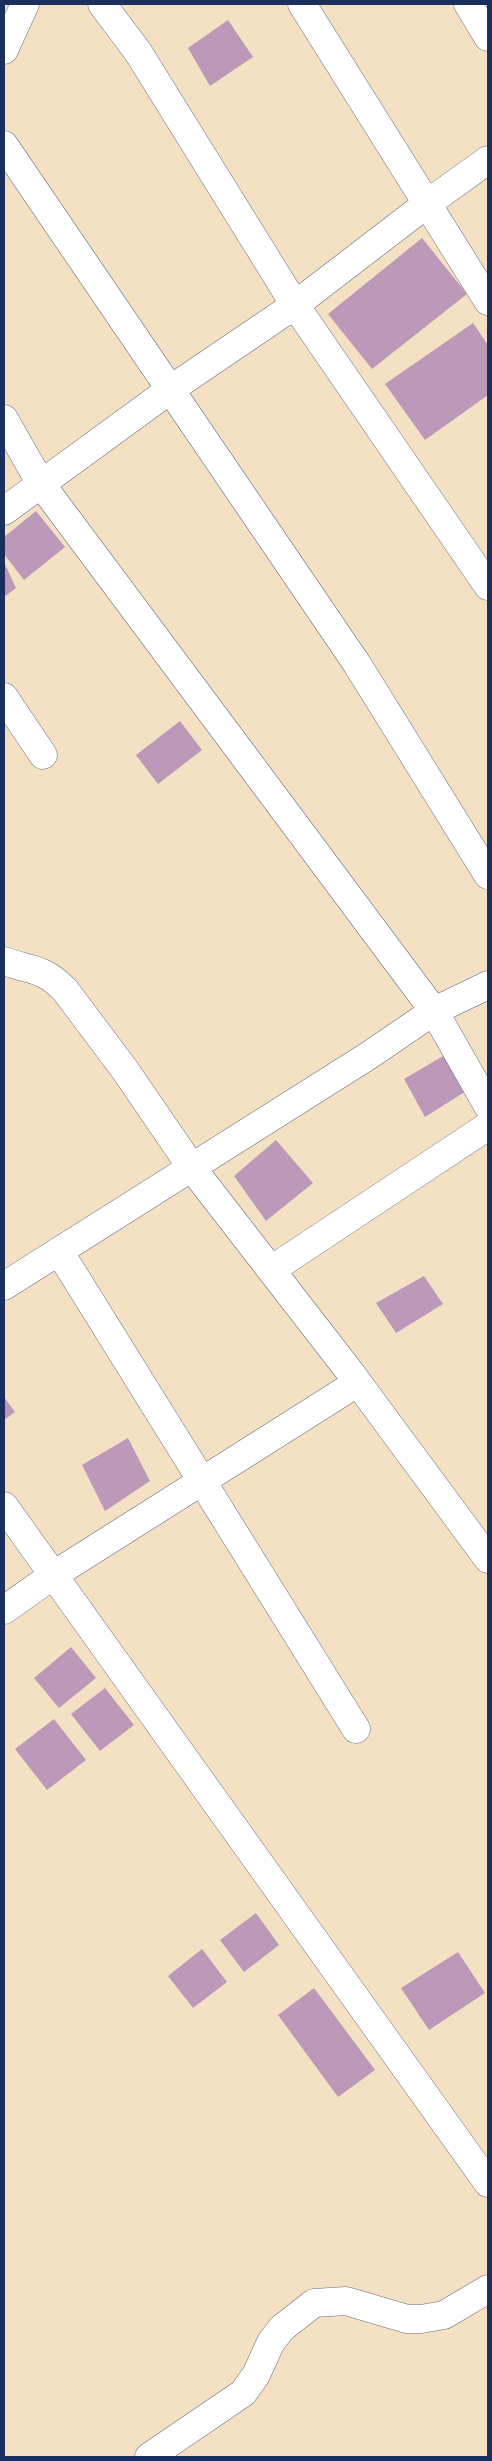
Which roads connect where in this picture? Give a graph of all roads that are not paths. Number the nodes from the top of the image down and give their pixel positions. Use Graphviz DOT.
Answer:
graph roads {
  1 [pos="25,4"];
  2 [pos="102,4"];
  3 [pos="302,4"];
  4 [pos="468,4"];
  5 [pos="488,37"];
  6 [pos="4,50"];
  7 [pos="4,145"];
  8 [pos="488,160"];
  9 [pos="428,202"];
  10 [pos="488,301"];
  11 [pos="295,305"];
  12 [pos="171,389"];
  13 [pos="4,419"];
  14 [pos="42,484"];
  15 [pos="4,512"];
  16 [pos="488,586"];
  17 [pos="4,698"];
  18 [pos="43,755"];
  19 [pos="488,875"];
  20 [pos="4,961"];
  21 [pos="488,984"];
  22 [pos="434,1011"];
  23 [pos="488,1106"];
  24 [pos="488,1126"];
  25 [pos="192,1168"];
  26 [pos="59,1251"];
  27 [pos="271,1270"];
  28 [pos="4,1286"];
  29 [pos="357,1383"];
  30 [pos="203,1480"];
  31 [pos="4,1506"];
  32 [pos="488,1559"];
  33 [pos="52,1576"];
  34 [pos="4,1610"];
  35 [pos="356,1729"];
  36 [pos="488,2183"];
  37 [pos="488,2289"];
  38 [pos="149,2457"];
  1 -- 6 [label="street"];
  2 -- 11 [label="street"];
  3 -- 9 [label="street"];
  4 -- 5 [label="street"];
  7 -- 12 [label="street"];
  8 -- 9 [label="street"];
  9 -- 10 [label="street"];
  9 -- 11 [label="street"];
  11 -- 12 [label="street"];
  11 -- 16 [label="street"];
  12 -- 14 [label="street"];
  12 -- 19 [label="street"];
  13 -- 14 [label="street"];
  14 -- 15 [label="street"];
  14 -- 22 [label="street"];
  17 -- 18 [label="street"];
  20 -- 25 [label="street"];
  21 -- 22 [label="street"];
  22 -- 23 [label="street"];
  22 -- 25 [label="street"];
  24 -- 27 [label="street"];
  25 -- 26 [label="street"];
  25 -- 27 [label="street"];
  26 -- 28 [label="street"];
  26 -- 30 [label="street"];
  27 -- 29 [label="street"];
  29 -- 30 [label="street"];
  29 -- 32 [label="street"];
  30 -- 33 [label="street"];
  30 -- 35 [label="street"];
  31 -- 33 [label="street"];
  33 -- 34 [label="street"];
  33 -- 36 [label="street"];
  37 -- 38 [label="street"];
}
